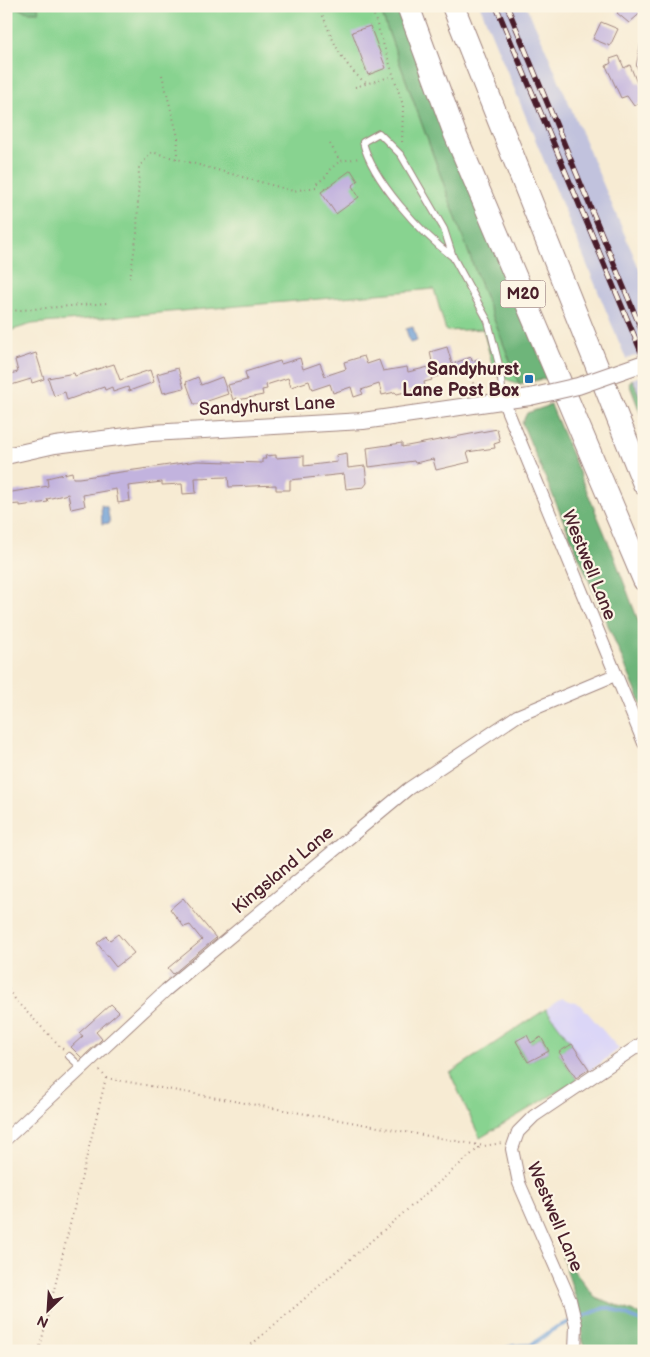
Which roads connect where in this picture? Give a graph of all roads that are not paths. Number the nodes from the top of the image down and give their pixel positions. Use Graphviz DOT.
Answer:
graph roads {
  1 [pos="408,6"];
  2 [pos="453,6"];
  3 [pos="644,44"];
  4 [pos="644,75"];
  5 [pos="453,257"];
  6 [pos="644,363"];
  7 [pos="503,400"];
  8 [pos="6,456"];
  9 [pos="644,484"];
  10 [pos="644,580"];
  11 [pos="615,675"];
  12 [pos="644,743"];
  13 [pos="644,1042"];
  14 [pos="69,1056"];
  15 [pos="87,1066"];
  16 [pos="6,1139"];
  17 [pos="576,1351"];
  1 -- 10 [label="highway, M20"];
  2 -- 9 [label="highway, M20"];
  3 -- 4 [label="lane"];
  5 -- 5 [label="lane"];
  5 -- 7 [label="lane"];
  6 -- 7 [label="street, Sandyhurst Lane, bridge"];
  7 -- 8 [label="street, Sandyhurst Lane"];
  7 -- 11 [label="street, Westwell Lane"];
  11 -- 12 [label="street, Westwell Lane"];
  11 -- 15 [label="street, Kingsland Lane"];
  13 -- 17 [label="street, Westwell Lane"];
  14 -- 15 [label="lane"];
  15 -- 16 [label="street, Kingsland Lane"];
}
